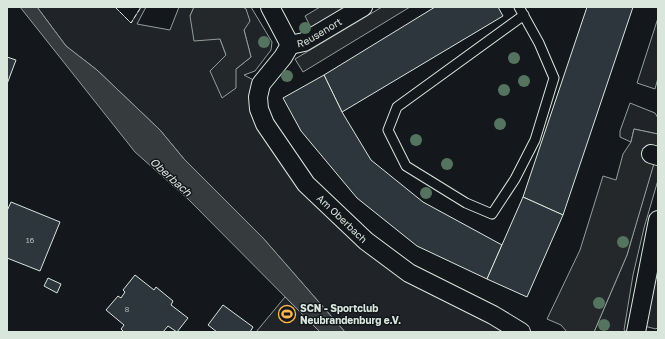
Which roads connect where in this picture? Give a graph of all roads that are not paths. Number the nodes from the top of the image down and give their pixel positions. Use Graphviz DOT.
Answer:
graph roads {
  1 [pos="270,7"];
  2 [pos="363,7"];
  3 [pos="521,11"];
  4 [pos="290,45"];
  5 [pos="658,220"];
  6 [pos="521,332"];
  7 [pos="636,332"];
  1 -- 4 [label="street, Reusenort"];
  2 -- 4 [label="street, Reusenort"];
  3 -- 3 [label="lane"];
  4 -- 6 [label="street, Am Oberbach"];
  5 -- 7 [label="street"];
}
